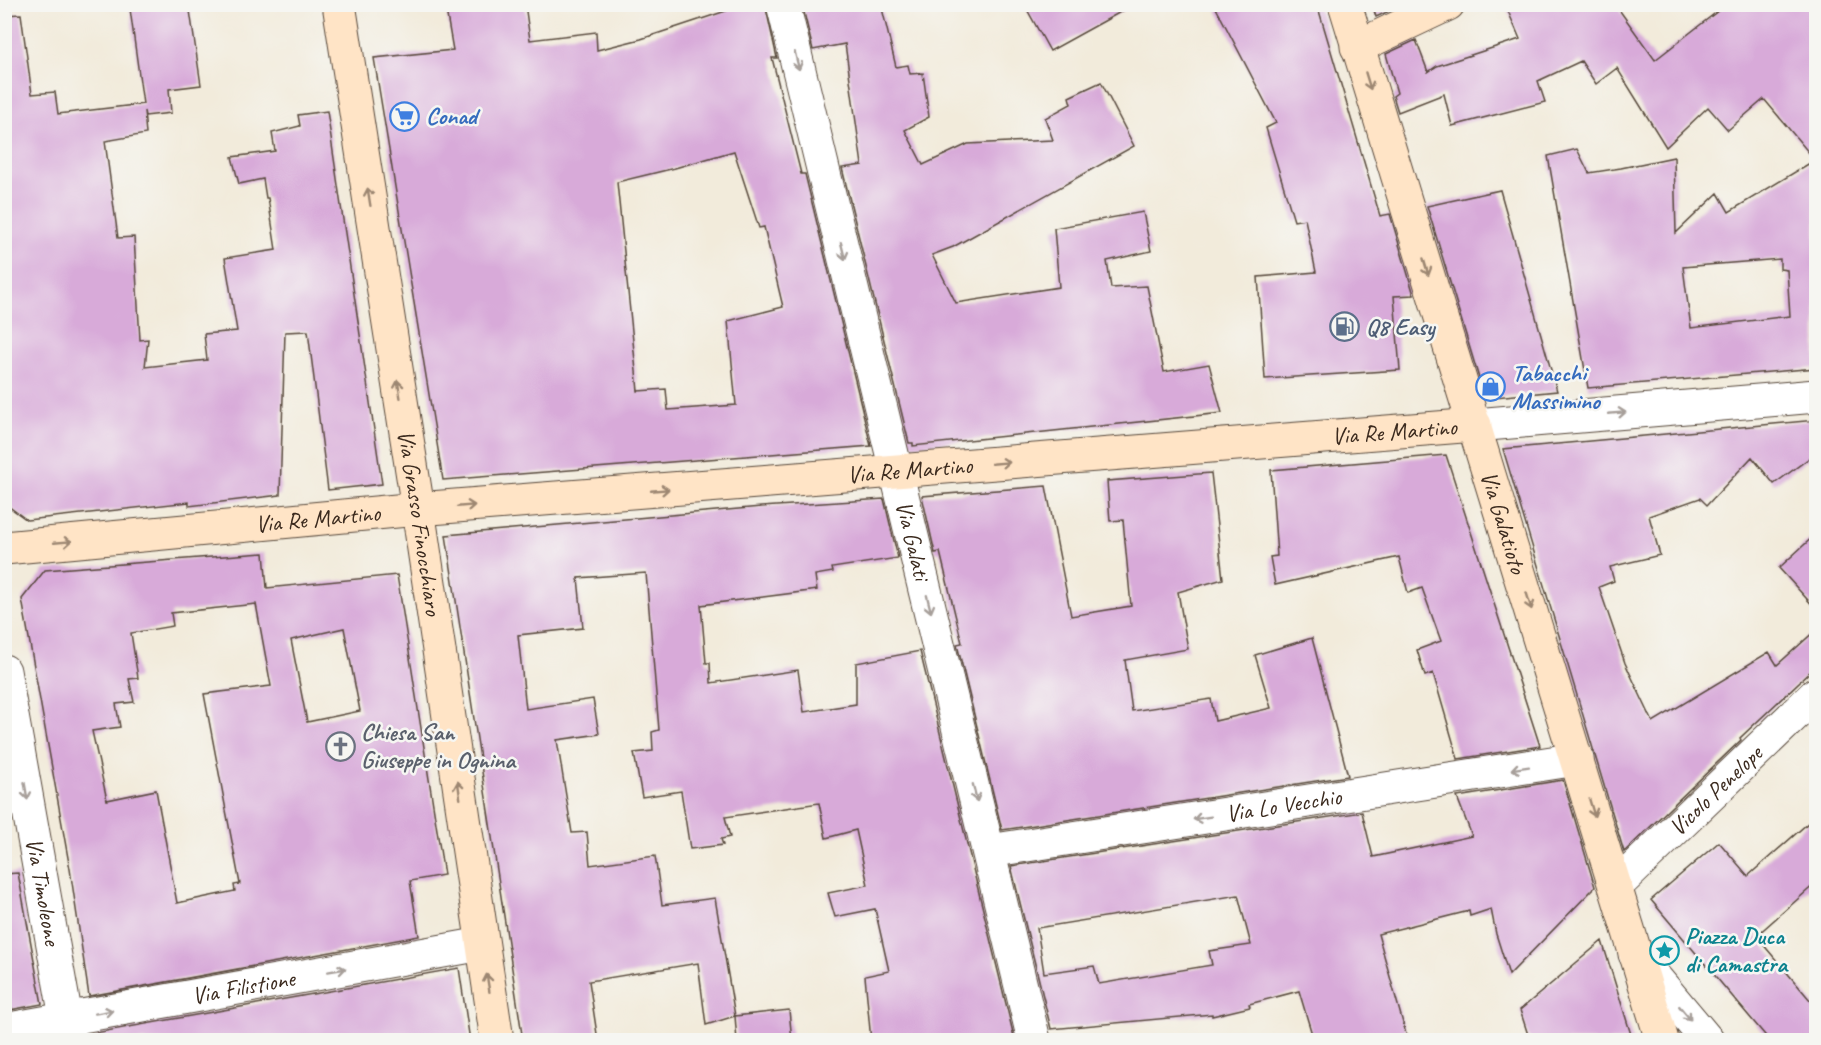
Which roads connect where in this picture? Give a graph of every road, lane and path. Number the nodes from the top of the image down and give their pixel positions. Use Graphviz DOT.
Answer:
graph roads {
  1 [pos="339,4"];
  2 [pos="783,4"];
  3 [pos="1345,4"];
  4 [pos="1448,4"];
  5 [pos="1357,47"];
  6 [pos="1816,396"];
  7 [pos="1475,425"];
  8 [pos="897,471"];
  9 [pos="418,509"];
  10 [pos="4,548"];
  11 [pos="4,671"];
  12 [pos="1816,694"];
  13 [pos="1577,759"];
  14 [pos="989,851"];
  15 [pos="1616,886"];
  16 [pos="482,944"];
  17 [pos="1635,954"];
  18 [pos="4,1030"];
  19 [pos="68,1030"];
  20 [pos="497,1041"];
  21 [pos="1034,1041"];
  22 [pos="1662,1041"];
  23 [pos="1707,1041"];
  9 -- 1 [label="main road, Via Grasso Finocchiaro, one-way"];
  2 -- 8 [label="street, Via Galati, one-way"];
  3 -- 5 [label="main road, Via Galatioto"];
  4 -- 5 [label="main road"];
  5 -- 7 [label="main road, Via Galatioto, one-way"];
  7 -- 6 [label="street, Via Re Martino, one-way"];
  8 -- 7 [label="main road, Via Re Martino, one-way"];
  7 -- 13 [label="main road, Via Galatioto, one-way"];
  9 -- 8 [label="main road, Via Re Martino, one-way"];
  8 -- 14 [label="street, Via Galati, one-way"];
  10 -- 9 [label="main road, Via Re Martino, one-way"];
  16 -- 9 [label="main road, Via Grasso Finocchiaro, one-way"];
  11 -- 19 [label="street, Via Timoleone, one-way"];
  12 -- 15 [label="street, Vicolo Penelope"];
  13 -- 14 [label="street, Via Lo Vecchio, one-way"];
  13 -- 15 [label="main road, Via Galatioto, one-way"];
  14 -- 21 [label="street, Via Galati"];
  15 -- 17 [label="main road, Via Galatioto"];
  19 -- 16 [label="street, Via Filistione, one-way"];
  20 -- 16 [label="main road, Via Grasso Finocchiaro, one-way"];
  17 -- 22 [label="main road, Via Galatioto"];
  17 -- 23 [label="street, one-way"];
  18 -- 19 [label="street, Via Filistione"];
}
